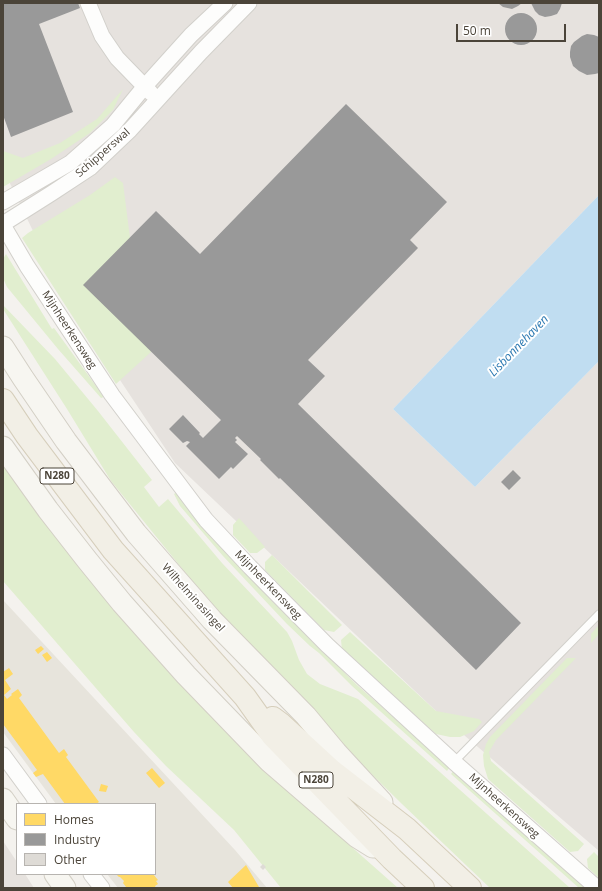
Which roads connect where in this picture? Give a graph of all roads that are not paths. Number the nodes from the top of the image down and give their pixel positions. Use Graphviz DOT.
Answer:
graph roads {
  1 [pos="88,3"];
  2 [pos="225,3"];
  3 [pos="249,3"];
  4 [pos="145,86"];
  5 [pos="157,100"];
  6 [pos="3,202"];
  7 [pos="6,223"];
  8 [pos="3,347"];
  9 [pos="3,400"];
  10 [pos="3,447"];
  11 [pos="599,614"];
  12 [pos="245,697"];
  13 [pos="3,755"];
  14 [pos="454,762"];
  15 [pos="3,799"];
  16 [pos="38,803"];
  17 [pos="16,818"];
  18 [pos="406,829"];
  19 [pos="392,859"];
  20 [pos="56,875"];
  21 [pos="92,875"];
  22 [pos="65,888"];
  23 [pos="102,888"];
  24 [pos="423,888"];
  25 [pos="470,888"];
  26 [pos="597,888"];
  1 -- 4 [label="street"];
  2 -- 4 [label="street, Schipperswal"];
  3 -- 5 [label="street, Schipperswal"];
  4 -- 5 [label="street"];
  4 -- 6 [label="street, Schipperswal"];
  5 -- 7 [label="street, Schipperswal"];
  7 -- 14 [label="street, Mijnheerkensweg"];
  8 -- 18 [label="main road, Wilhelminasingel / N280"];
  9 -- 12 [label="main road, Wilhelminasingel / N280"];
  10 -- 19 [label="main road, Wilhelminasingel / N280"];
  11 -- 14 [label="lane"];
  12 -- 18 [label="main road, Wilhelminasingel / N280"];
  12 -- 19 [label="main road, Wilhelminasingel / N280"];
  13 -- 16 [label="street"];
  14 -- 26 [label="street, Mijnheerkensweg"];
  15 -- 17 [label="main road"];
  18 -- 25 [label="main road, Wilhelminasingel / N280"];
  19 -- 24 [label="main road, Wilhelminasingel / N280"];
  20 -- 22 [label="main road"];
  21 -- 23 [label="street"];
}
